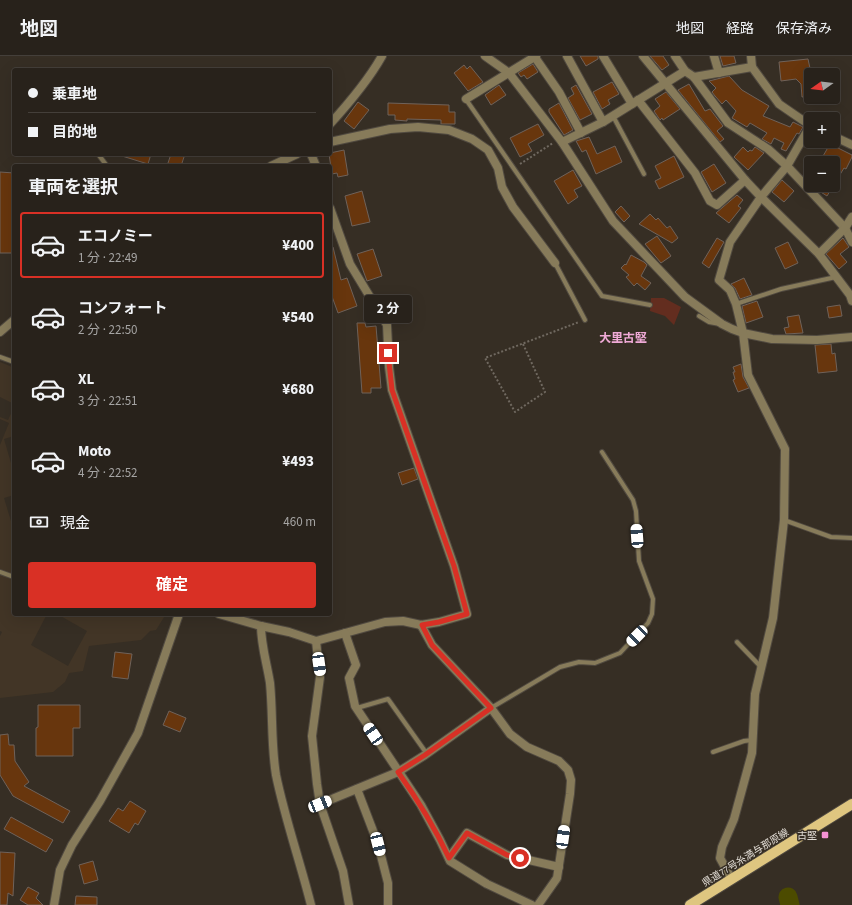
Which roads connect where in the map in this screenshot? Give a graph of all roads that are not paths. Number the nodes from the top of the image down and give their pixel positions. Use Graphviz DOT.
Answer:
graph roads {
  1 [pos="485,56"];
  2 [pos="535,56"];
  3 [pos="567,56"];
  4 [pos="603,56"];
  5 [pos="643,56"];
  6 [pos="675,56"];
  7 [pos="714,56"];
  8 [pos="751,56"];
  9 [pos="380,57"];
  10 [pos="752,67"];
  11 [pos="685,71"];
  12 [pos="509,73"];
  13 [pos="719,73"];
  14 [pos="694,77"];
  15 [pos="665,84"];
  16 [pos="465,98"];
  17 [pos="635,102"];
  18 [pos="613,116"];
  19 [pos="804,121"];
  20 [pos="332,122"];
  21 [pos="603,122"];
  22 [pos="581,133"];
  23 [pos="804,138"];
  24 [pos="840,139"];
  25 [pos="561,141"];
  26 [pos="332,142"];
  27 [pos="852,145"];
  28 [pos="503,153"];
  29 [pos="293,156"];
  30 [pos="492,156"];
  31 [pos="275,164"];
  32 [pos="787,166"];
  33 [pos="644,174"];
  34 [pos="745,180"];
  35 [pos="761,197"];
  36 [pos="332,214"];
  37 [pos="852,217"];
  38 [pos="845,228"];
  39 [pos="852,242"];
  40 [pos="820,254"];
  41 [pos="555,263"];
  42 [pos="837,277"];
  43 [pos="852,301"];
  44 [pos="736,304"];
  45 [pos="650,305"];
  46 [pos="699,316"];
  47 [pos="585,320"];
  48 [pos="12,322"];
  49 [pos="722,324"];
  50 [pos="0,332"];
  51 [pos="743,333"];
  52 [pos="852,337"];
  53 [pos="0,357"];
  54 [pos="12,361"];
  55 [pos="602,452"];
  56 [pos="784,520"];
  57 [pos="852,538"];
  58 [pos="0,572"];
  59 [pos="12,576"];
  60 [pos="178,616"];
  61 [pos="226,616"];
  62 [pos="422,625"];
  63 [pos="261,626"];
  64 [pos="345,633"];
  65 [pos="316,641"];
  66 [pos="737,642"];
  67 [pos="762,667"];
  68 [pos="491,708"];
  69 [pos="357,709"];
  70 [pos="753,740"];
  71 [pos="713,752"];
  72 [pos="427,754"];
  73 [pos="398,772"];
  74 [pos="357,789"];
  75 [pos="320,804"];
  76 [pos="852,804"];
  77 [pos="449,858"];
  78 [pos="559,867"];
  79 [pos="731,878"];
  80 [pos="54,905"];
  81 [pos="311,905"];
  82 [pos="349,905"];
  83 [pos="388,905"];
  84 [pos="532,905"];
  85 [pos="538,905"];
  86 [pos="690,905"];
  1 -- 12 [label="street"];
  2 -- 12 [label="street"];
  2 -- 22 [label="street"];
  3 -- 21 [label="street"];
  4 -- 17 [label="street"];
  5 -- 15 [label="street"];
  6 -- 11 [label="street"];
  7 -- 13 [label="street"];
  8 -- 10 [label="street"];
  9 -- 20 [label="street"];
  10 -- 13 [label="street"];
  10 -- 19 [label="street"];
  11 -- 14 [label="street"];
  11 -- 15 [label="street"];
  12 -- 16 [label="street"];
  12 -- 25 [label="street"];
  13 -- 14 [label="street"];
  14 -- 32 [label="street"];
  15 -- 17 [label="street"];
  15 -- 34 [label="street"];
  16 -- 28 [label="lane"];
  17 -- 18 [label="street"];
  17 -- 34 [label="street"];
  18 -- 21 [label="street"];
  18 -- 33 [label="lane"];
  21 -- 22 [label="street"];
  22 -- 25 [label="street"];
  23 -- 32 [label="street"];
  24 -- 27 [label="street"];
  25 -- 49 [label="street"];
  26 -- 30 [label="street"];
  28 -- 30 [label="lane"];
  28 -- 45 [label="lane"];
  29 -- 31 [label="street"];
  30 -- 41 [label="street"];
  32 -- 35 [label="street"];
  32 -- 38 [label="street"];
  34 -- 35 [label="street"];
  35 -- 40 [label="street"];
  35 -- 44 [label="street"];
  36 -- 62 [label="street"];
  37 -- 38 [label="street"];
  38 -- 39 [label="street"];
  38 -- 40 [label="street"];
  40 -- 42 [label="street"];
  41 -- 47 [label="lane"];
  42 -- 43 [label="street"];
  42 -- 44 [label="lane"];
  44 -- 51 [label="street"];
  46 -- 49 [label="lane"];
  48 -- 50 [label="street"];
  49 -- 51 [label="street"];
  51 -- 52 [label="street"];
  51 -- 56 [label="street"];
  53 -- 54 [label="lane"];
  55 -- 68 [label="lane"];
  56 -- 57 [label="lane"];
  56 -- 67 [label="street"];
  58 -- 59 [label="lane"];
  60 -- 80 [label="street"];
  61 -- 63 [label="street"];
  62 -- 64 [label="street"];
  62 -- 68 [label="street"];
  63 -- 65 [label="street"];
  63 -- 81 [label="street"];
  64 -- 65 [label="street"];
  64 -- 69 [label="street"];
  65 -- 75 [label="street"];
  66 -- 67 [label="lane"];
  67 -- 70 [label="street"];
  68 -- 72 [label="street"];
  68 -- 78 [label="street"];
  69 -- 72 [label="lane"];
  69 -- 73 [label="street"];
  70 -- 71 [label="lane"];
  70 -- 79 [label="street"];
  72 -- 73 [label="street"];
  73 -- 74 [label="street"];
  73 -- 77 [label="street"];
  74 -- 75 [label="street"];
  74 -- 83 [label="street"];
  75 -- 82 [label="street"];
  76 -- 79 [label="main road, 県道77号糸満与那原線"];
  77 -- 78 [label="street"];
  77 -- 84 [label="street"];
  78 -- 85 [label="street"];
  79 -- 86 [label="main road, 県道77号糸満与那原線"];
}
